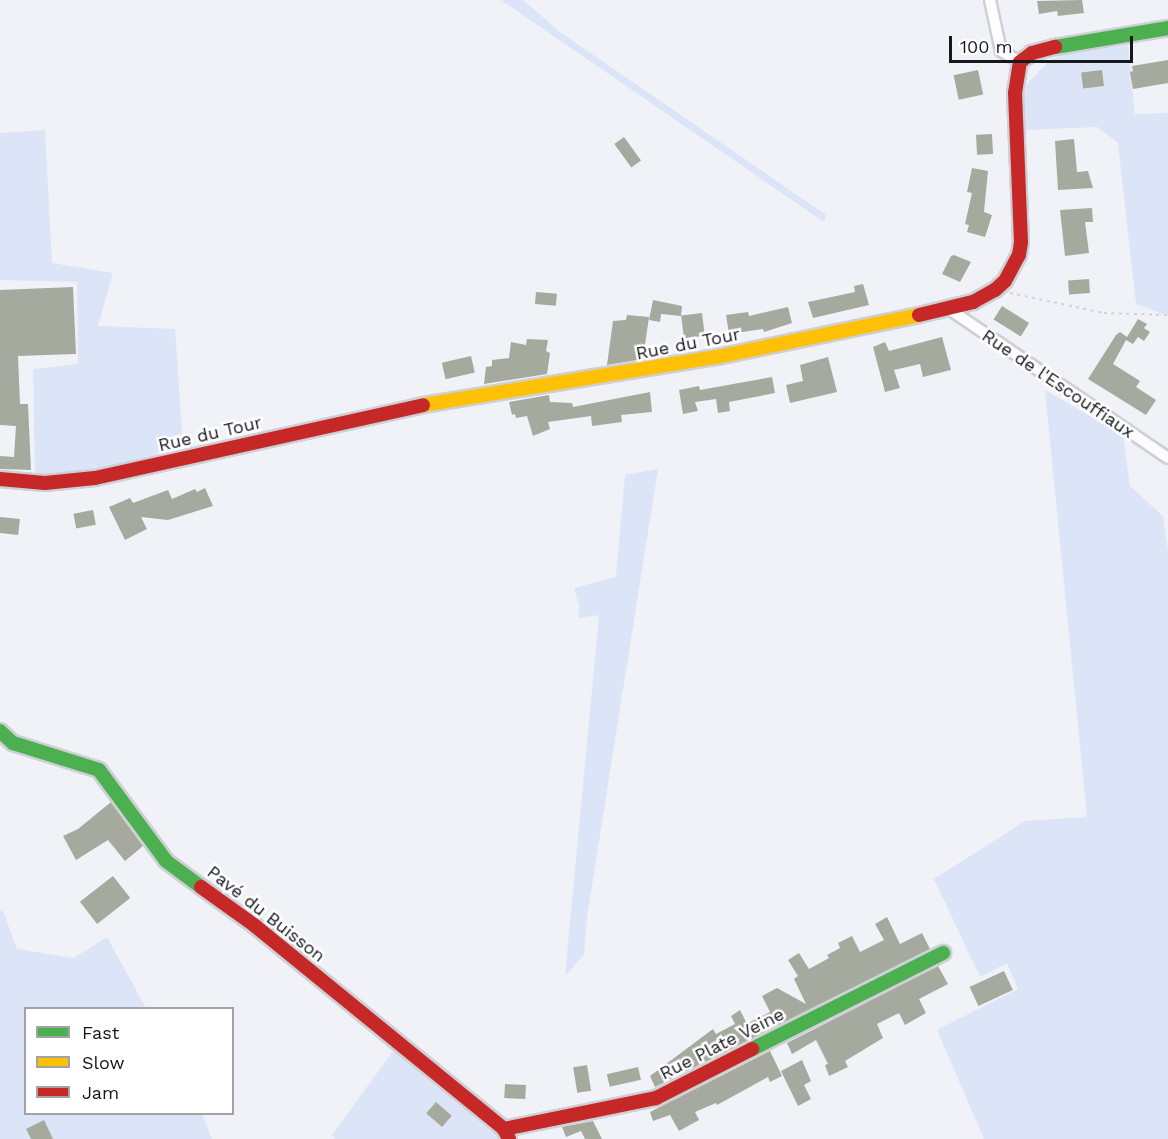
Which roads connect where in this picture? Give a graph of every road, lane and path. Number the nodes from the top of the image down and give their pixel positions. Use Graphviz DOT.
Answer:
graph roads {
  1 [pos="990,0"];
  2 [pos="1168,28"];
  3 [pos="1020,62"];
  4 [pos="996,290"];
  5 [pos="949,309"];
  6 [pos="1168,315"];
  7 [pos="1168,458"];
  8 [pos="0,478"];
  9 [pos="0,731"];
  10 [pos="943,953"];
  11 [pos="507,1134"];
  1 -- 3 [label="street"];
  2 -- 3 [label="street"];
  3 -- 4 [label="street"];
  4 -- 5 [label="street, Rue du Tour"];
  4 -- 6 [label="path"];
  5 -- 7 [label="street, Rue de l'Escouffiaux"];
  5 -- 8 [label="street, Rue du Tour"];
  9 -- 11 [label="street, Pavé du Buisson"];
  10 -- 11 [label="street, Rue Plate Veine"];
}
